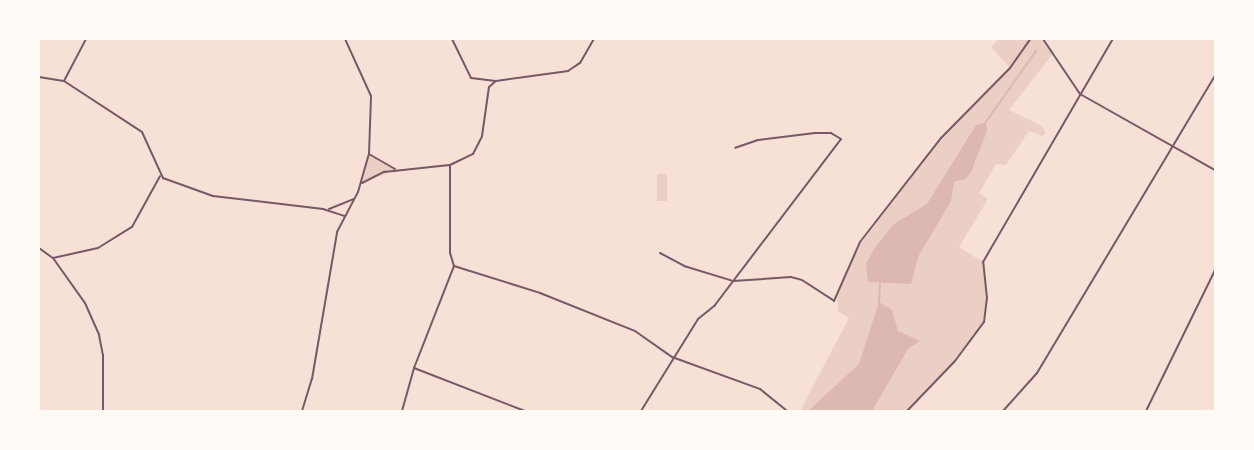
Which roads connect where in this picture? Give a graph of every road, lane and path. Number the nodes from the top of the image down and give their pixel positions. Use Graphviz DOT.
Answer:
graph roads {
  1 [pos="86,39"];
  2 [pos="345,39"];
  3 [pos="452,39"];
  4 [pos="594,39"];
  5 [pos="1030,39"];
  6 [pos="1043,39"];
  7 [pos="1113,39"];
  8 [pos="1215,75"];
  9 [pos="39,77"];
  10 [pos="64,81"];
  11 [pos="496,81"];
  12 [pos="1080,94"];
  13 [pos="1172,147"];
  14 [pos="735,148"];
  15 [pos="369,154"];
  16 [pos="450,165"];
  17 [pos="396,170"];
  18 [pos="1215,170"];
  19 [pos="160,176"];
  20 [pos="362,183"];
  21 [pos="355,198"];
  22 [pos="326,210"];
  23 [pos="345,216"];
  24 [pos="39,248"];
  25 [pos="660,253"];
  26 [pos="53,258"];
  27 [pos="454,266"];
  28 [pos="1215,270"];
  29 [pos="733,281"];
  30 [pos="672,357"];
  31 [pos="414,368"];
  32 [pos="103,411"];
  33 [pos="302,411"];
  34 [pos="402,411"];
  35 [pos="522,411"];
  36 [pos="641,411"];
  37 [pos="787,411"];
  38 [pos="907,411"];
  39 [pos="1003,411"];
  40 [pos="1146,411"];
  1 -- 10 [label="street"];
  2 -- 15 [label="street"];
  3 -- 11 [label="street"];
  4 -- 11 [label="street"];
  5 -- 29 [label="street"];
  6 -- 12 [label="street"];
  7 -- 12 [label="street"];
  8 -- 13 [label="street"];
  9 -- 10 [label="street"];
  10 -- 19 [label="street"];
  11 -- 16 [label="street"];
  12 -- 13 [label="street"];
  12 -- 38 [label="street"];
  13 -- 18 [label="street"];
  13 -- 39 [label="street"];
  14 -- 29 [label="street"];
  15 -- 17 [label="street"];
  15 -- 20 [label="street"];
  16 -- 17 [label="street"];
  16 -- 27 [label="street"];
  17 -- 20 [label="street"];
  19 -- 22 [label="street"];
  19 -- 26 [label="street"];
  20 -- 21 [label="street"];
  21 -- 22 [label="street"];
  21 -- 23 [label="street"];
  22 -- 23 [label="street"];
  23 -- 33 [label="street"];
  24 -- 26 [label="street"];
  25 -- 29 [label="street"];
  26 -- 32 [label="street"];
  27 -- 30 [label="street"];
  27 -- 31 [label="street"];
  28 -- 40 [label="street"];
  29 -- 30 [label="street"];
  30 -- 36 [label="street"];
  30 -- 37 [label="street"];
  31 -- 34 [label="street"];
  31 -- 35 [label="street"];
}
